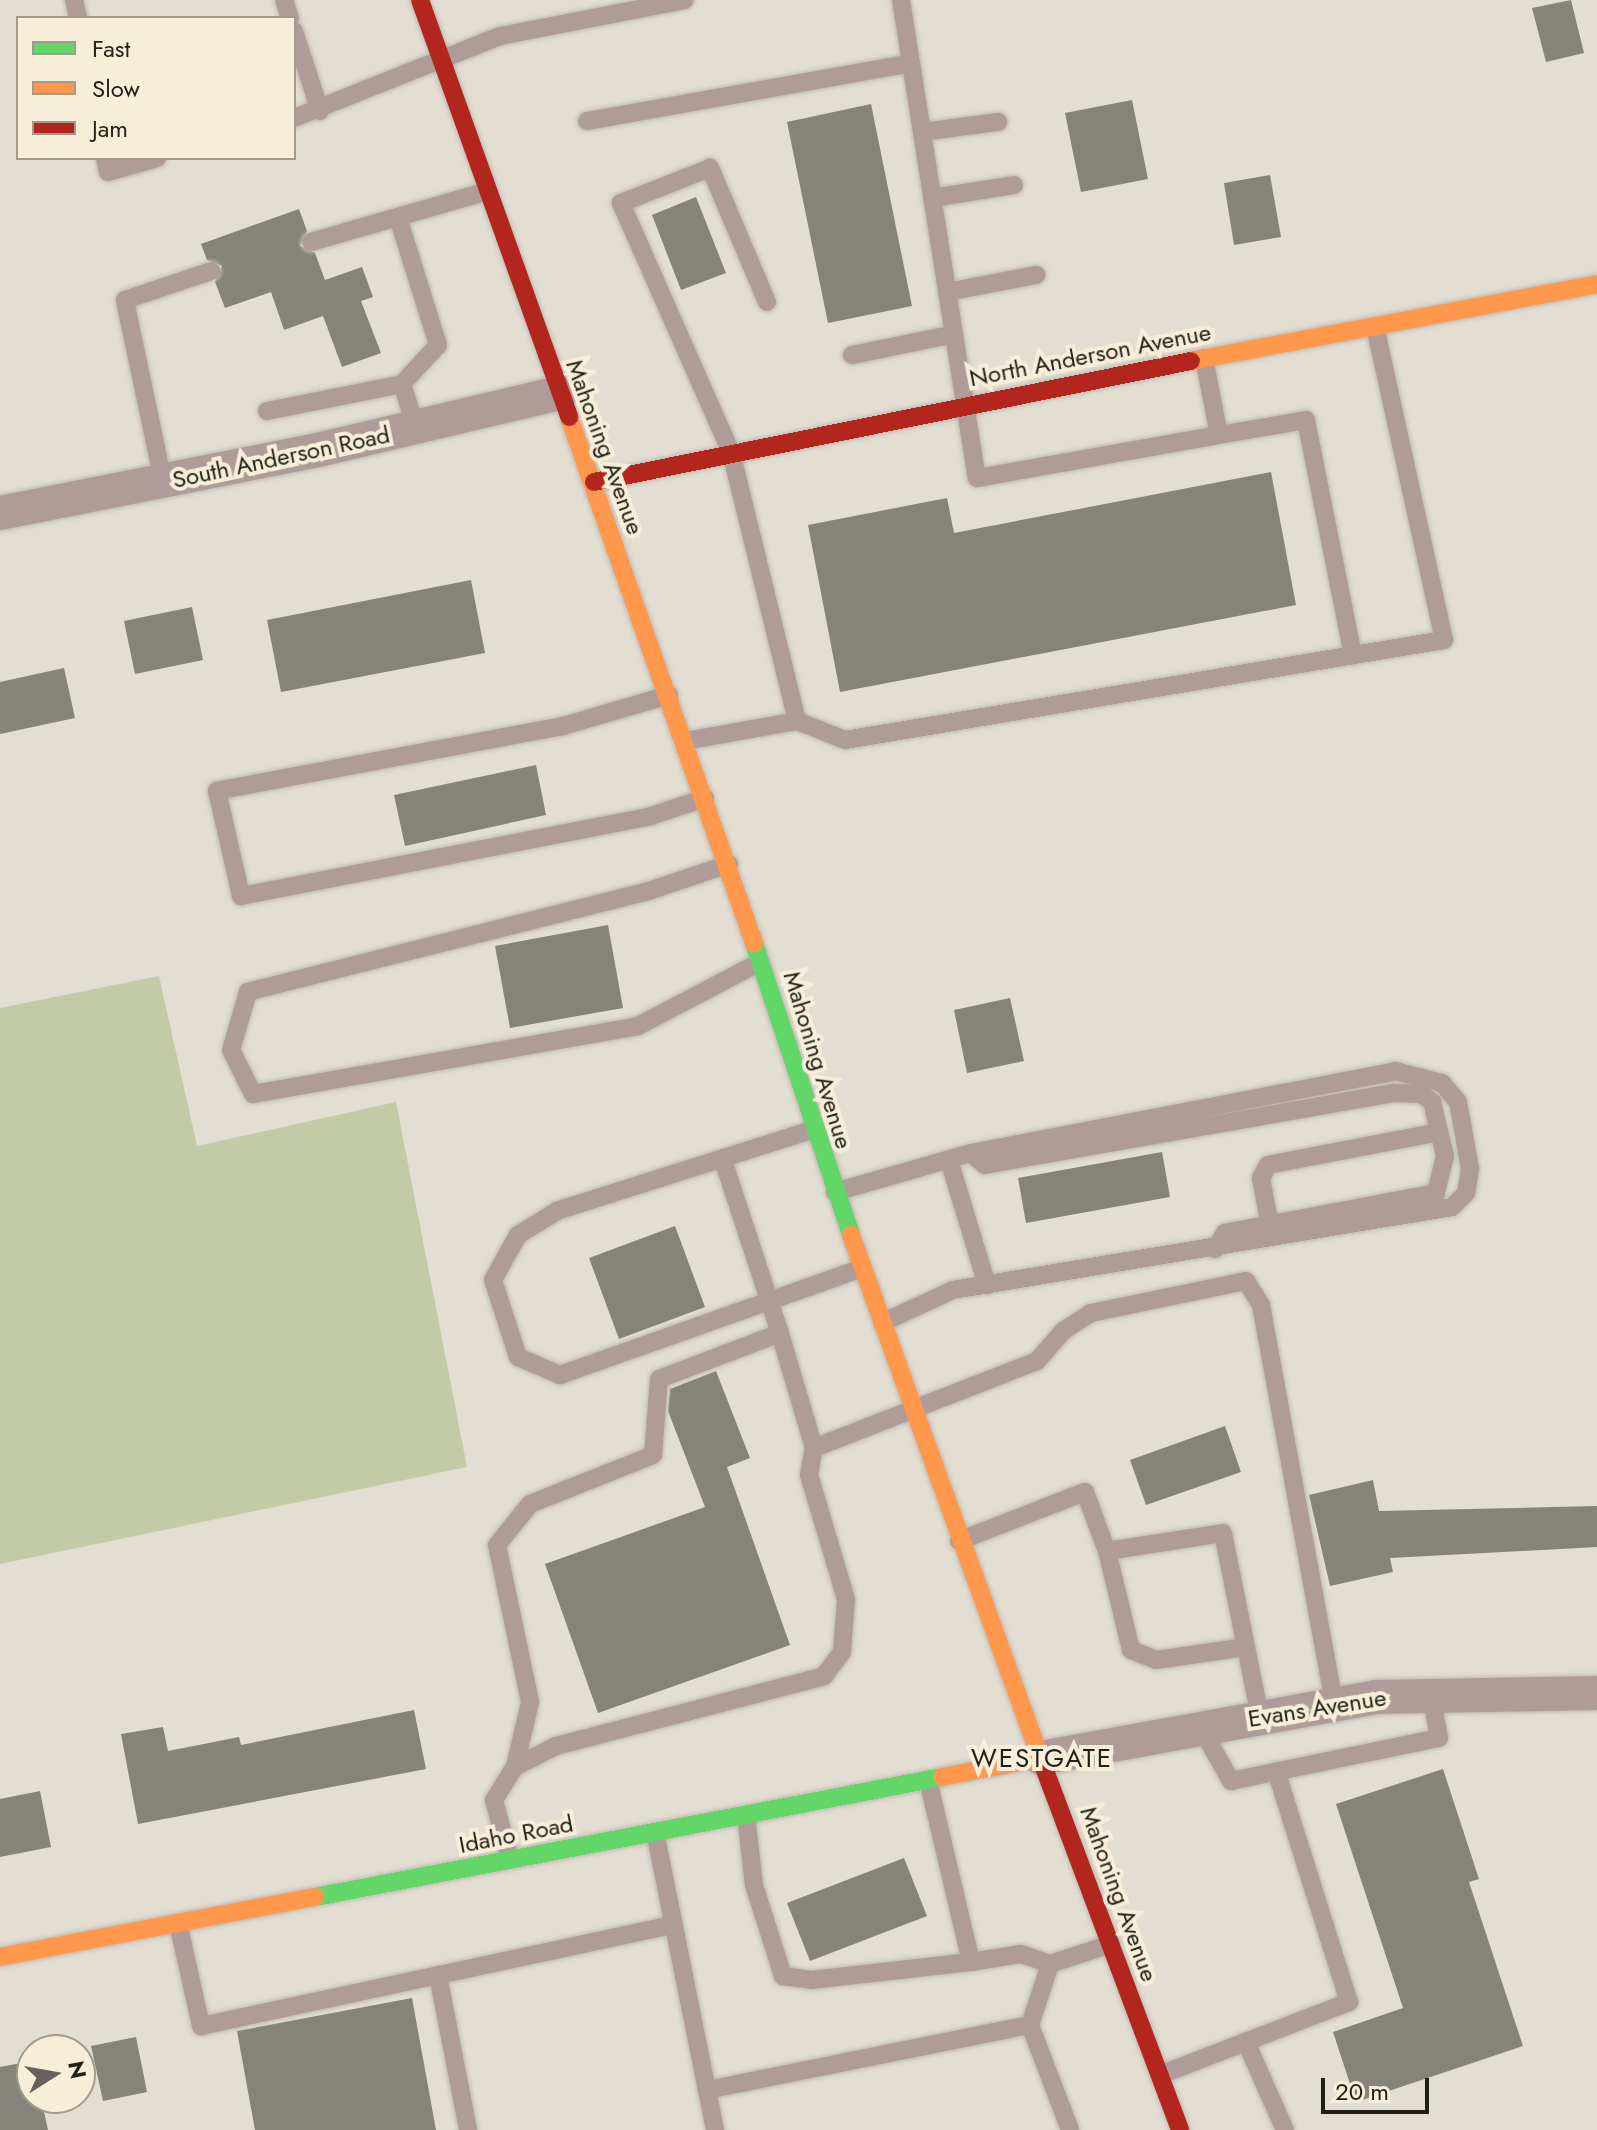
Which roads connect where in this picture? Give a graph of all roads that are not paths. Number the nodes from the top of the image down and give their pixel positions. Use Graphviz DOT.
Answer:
graph roads {
  1 [pos="420,0"];
  2 [pos="685,0"];
  3 [pos="901,0"];
  4 [pos="296,37"];
  5 [pos="440,58"];
  6 [pos="911,63"];
  7 [pos="320,111"];
  8 [pos="296,117"];
  9 [pos="587,121"];
  10 [pos="998,122"];
  11 [pos="922,132"];
  12 [pos="105,160"];
  13 [pos="150,160"];
  14 [pos="1014,185"];
  15 [pos="488,191"];
  16 [pos="932,198"];
  17 [pos="398,217"];
  18 [pos="311,242"];
  19 [pos="211,271"];
  20 [pos="1036,275"];
  21 [pos="1597,284"];
  22 [pos="947,292"];
  23 [pos="767,302"];
  24 [pos="1375,326"];
  25 [pos="954,334"];
  26 [pos="852,355"];
  27 [pos="1204,358"];
  28 [pos="402,384"];
  29 [pos="560,393"];
  30 [pos="966,403"];
  31 [pos="267,411"];
  32 [pos="416,428"];
  33 [pos="1219,435"];
  34 [pos="731,452"];
  35 [pos="163,481"];
  36 [pos="594,482"];
  37 [pos="0,513"];
  38 [pos="1353,655"];
  39 [pos="669,695"];
  40 [pos="797,721"];
  41 [pos="685,741"];
  42 [pos="705,798"];
  43 [pos="729,864"];
  44 [pos="762,961"];
  45 [pos="815,1129"];
  46 [pos="1439,1132"];
  47 [pos="971,1153"];
  48 [pos="949,1160"];
  49 [pos="724,1163"];
  50 [pos="835,1192"];
  51 [pos="1270,1226"];
  52 [pos="1215,1249"];
  53 [pos="862,1268"];
  54 [pos="987,1285"];
  55 [pos="771,1302"];
  56 [pos="882,1323"];
  57 [pos="780,1333"];
  58 [pos="912,1408"];
  59 [pos="814,1448"];
  60 [pos="959,1541"];
  61 [pos="1107,1551"];
  62 [pos="1246,1647"];
  63 [pos="1597,1693"];
  64 [pos="1431,1694"];
  65 [pos="1334,1703"];
  66 [pos="1260,1716"];
  67 [pos="1201,1728"];
  68 [pos="1041,1758"];
  69 [pos="515,1767"];
  70 [pos="1276,1771"];
  71 [pos="928,1780"];
  72 [pos="746,1815"];
  73 [pos="655,1832"];
  74 [pos="510,1860"];
  75 [pos="178,1923"];
  76 [pos="673,1925"];
  77 [pos="1112,1944"];
  78 [pos="0,1957"];
  79 [pos="971,1962"];
  80 [pos="1050,1964"];
  81 [pos="438,1975"];
  82 [pos="1030,2025"];
  83 [pos="1246,2042"];
  84 [pos="1160,2075"];
  85 [pos="707,2090"];
  86 [pos="468,2130"];
  87 [pos="715,2130"];
  88 [pos="1070,2130"];
  89 [pos="1180,2130"];
  90 [pos="1285,2130"];
  1 -- 5 [label="main road, Mahoning Avenue"];
  2 -- 5 [label="lane"];
  3 -- 6 [label="lane"];
  4 -- 7 [label="lane"];
  5 -- 7 [label="lane"];
  5 -- 15 [label="main road, Mahoning Avenue"];
  6 -- 9 [label="lane"];
  6 -- 11 [label="lane"];
  7 -- 8 [label="lane"];
  10 -- 11 [label="lane"];
  11 -- 16 [label="lane"];
  12 -- 13 [label="lane"];
  14 -- 16 [label="lane"];
  15 -- 17 [label="lane"];
  15 -- 29 [label="main road, Mahoning Avenue"];
  16 -- 22 [label="lane"];
  17 -- 18 [label="lane"];
  17 -- 28 [label="lane"];
  19 -- 35 [label="lane"];
  20 -- 22 [label="lane"];
  21 -- 24 [label="main road, North Anderson Avenue"];
  22 -- 25 [label="lane"];
  23 -- 34 [label="lane"];
  24 -- 27 [label="main road, North Anderson Avenue"];
  24 -- 38 [label="lane"];
  25 -- 26 [label="lane"];
  25 -- 30 [label="lane"];
  27 -- 30 [label="main road, North Anderson Avenue"];
  27 -- 33 [label="lane"];
  28 -- 31 [label="lane"];
  28 -- 32 [label="lane"];
  29 -- 32 [label="street, South Anderson Road"];
  29 -- 36 [label="main road, Mahoning Avenue"];
  30 -- 33 [label="lane"];
  30 -- 34 [label="main road, North Anderson Avenue"];
  32 -- 35 [label="street, South Anderson Road"];
  33 -- 38 [label="lane"];
  34 -- 36 [label="main road, North Anderson Avenue"];
  34 -- 40 [label="lane"];
  35 -- 37 [label="street, South Anderson Road"];
  36 -- 39 [label="main road, Mahoning Avenue"];
  38 -- 40 [label="lane"];
  39 -- 41 [label="main road, Mahoning Avenue"];
  39 -- 42 [label="lane"];
  40 -- 41 [label="lane"];
  41 -- 42 [label="main road, Mahoning Avenue"];
  42 -- 43 [label="main road, Mahoning Avenue"];
  43 -- 44 [label="main road, Mahoning Avenue"];
  43 -- 44 [label="lane"];
  44 -- 45 [label="main road, Mahoning Avenue"];
  45 -- 49 [label="lane"];
  45 -- 50 [label="main road, Mahoning Avenue"];
  46 -- 47 [label="lane"];
  46 -- 51 [label="lane"];
  46 -- 51 [label="lane"];
  47 -- 48 [label="lane"];
  47 -- 52 [label="lane"];
  48 -- 50 [label="lane"];
  48 -- 54 [label="lane"];
  49 -- 55 [label="lane"];
  49 -- 55 [label="lane"];
  50 -- 53 [label="main road, Mahoning Avenue"];
  51 -- 52 [label="lane"];
  52 -- 54 [label="lane"];
  53 -- 55 [label="lane"];
  53 -- 56 [label="main road, Mahoning Avenue"];
  54 -- 56 [label="lane"];
  55 -- 57 [label="lane"];
  56 -- 58 [label="main road, Mahoning Avenue"];
  57 -- 59 [label="lane"];
  57 -- 69 [label="lane"];
  58 -- 59 [label="lane"];
  58 -- 60 [label="main road, Mahoning Avenue"];
  58 -- 65 [label="lane"];
  59 -- 69 [label="lane"];
  60 -- 61 [label="lane"];
  60 -- 68 [label="main road, Mahoning Avenue"];
  61 -- 62 [label="lane"];
  61 -- 62 [label="lane"];
  62 -- 66 [label="lane"];
  63 -- 64 [label="street, Evans Avenue"];
  64 -- 65 [label="street, Evans Avenue"];
  64 -- 70 [label="lane"];
  65 -- 66 [label="street, Evans Avenue"];
  66 -- 67 [label="street, Evans Avenue"];
  67 -- 68 [label="street, Evans Avenue"];
  67 -- 70 [label="lane"];
  68 -- 71 [label="main road, Idaho Road"];
  68 -- 77 [label="main road, Mahoning Avenue"];
  69 -- 74 [label="lane"];
  70 -- 83 [label="lane"];
  71 -- 72 [label="main road, Idaho Road"];
  71 -- 79 [label="lane"];
  72 -- 73 [label="main road, Idaho Road"];
  72 -- 79 [label="lane"];
  73 -- 74 [label="main road, Idaho Road"];
  73 -- 76 [label="lane"];
  74 -- 75 [label="main road, Idaho Road"];
  75 -- 78 [label="main road, Idaho Road"];
  75 -- 81 [label="lane"];
  76 -- 81 [label="lane"];
  76 -- 85 [label="lane"];
  77 -- 80 [label="lane"];
  77 -- 84 [label="main road, Mahoning Avenue"];
  79 -- 80 [label="lane"];
  80 -- 82 [label="lane"];
  81 -- 86 [label="lane"];
  82 -- 85 [label="lane"];
  82 -- 88 [label="lane"];
  83 -- 84 [label="lane"];
  83 -- 90 [label="lane"];
  84 -- 89 [label="main road, Mahoning Avenue"];
  85 -- 87 [label="lane"];
}
